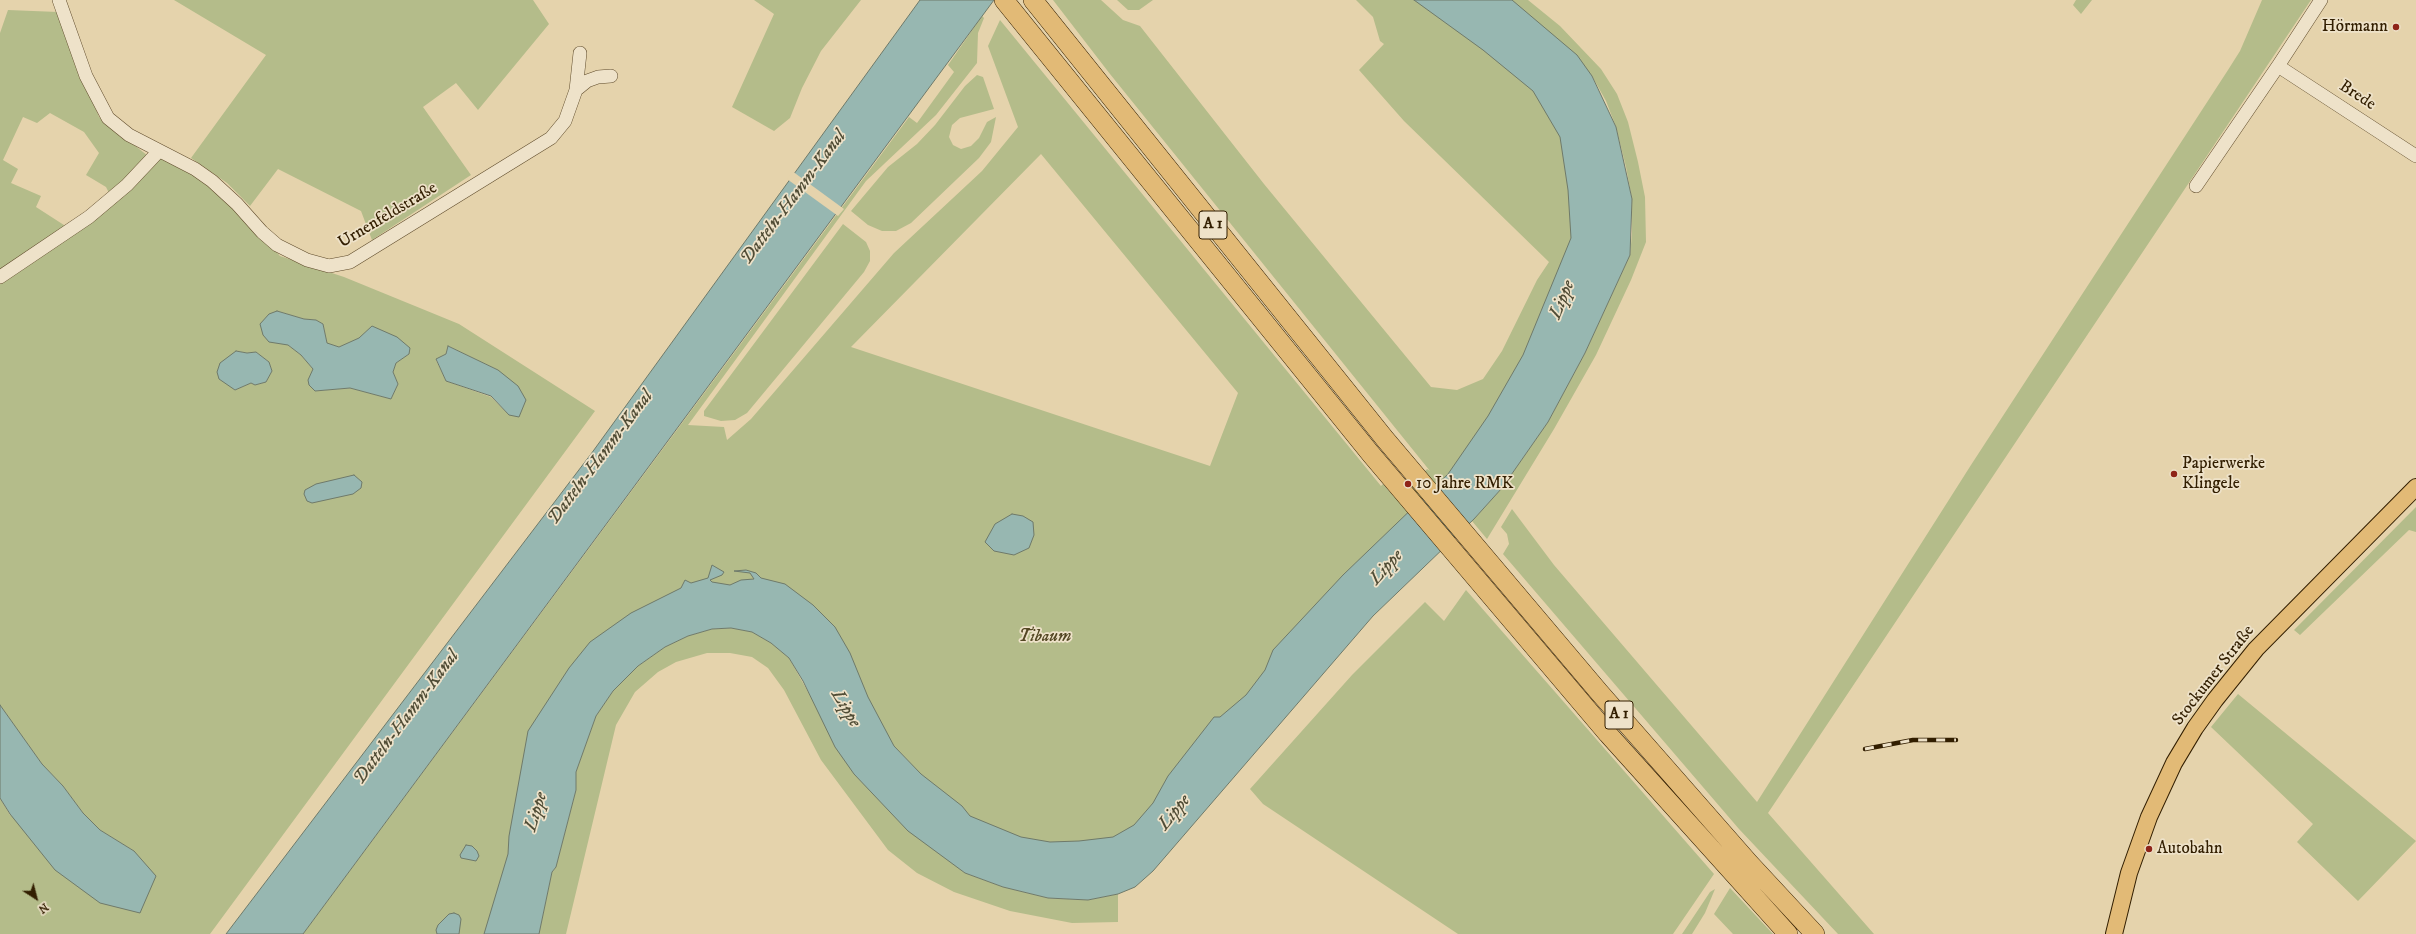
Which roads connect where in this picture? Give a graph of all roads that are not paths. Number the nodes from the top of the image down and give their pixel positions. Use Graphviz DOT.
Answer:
graph roads {
  1 [pos="59,0"];
  2 [pos="1004,0"];
  3 [pos="2321,0"];
  4 [pos="1037,5"];
  5 [pos="580,53"];
  6 [pos="2278,66"];
  7 [pos="610,76"];
  8 [pos="576,90"];
  9 [pos="158,151"];
  10 [pos="2416,156"];
  11 [pos="2196,186"];
  12 [pos="0,277"];
  13 [pos="2416,487"];
  14 [pos="1788,934"];
  15 [pos="1815,934"];
  16 [pos="2114,934"];
  1 -- 9 [label="street, Urnenfeldstraße"];
  2 -- 14 [label="highway, A 1"];
  3 -- 6 [label="street"];
  4 -- 15 [label="highway, A 1"];
  5 -- 8 [label="street, Urnenfeldstraße"];
  6 -- 10 [label="street, Brede"];
  6 -- 11 [label="street"];
  7 -- 8 [label="street"];
  8 -- 9 [label="street, Urnenfeldstraße"];
  9 -- 12 [label="street"];
  13 -- 16 [label="main road, Stockumer Straße"];
}
